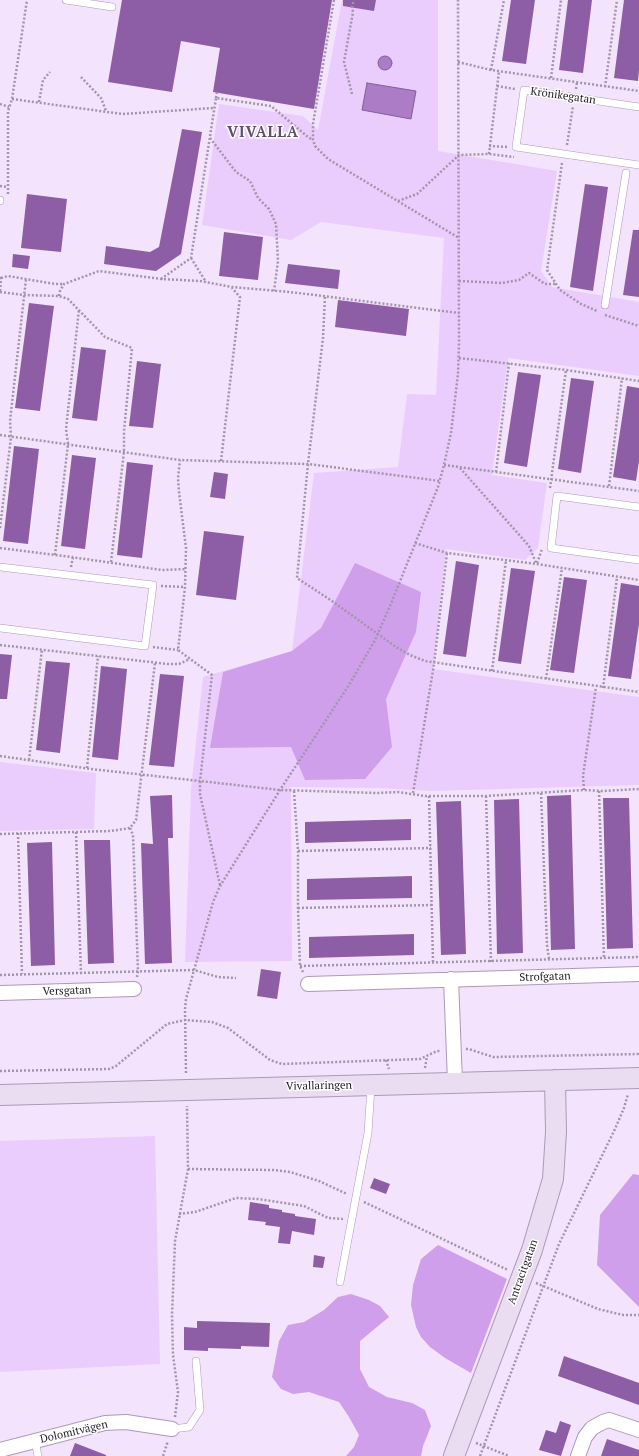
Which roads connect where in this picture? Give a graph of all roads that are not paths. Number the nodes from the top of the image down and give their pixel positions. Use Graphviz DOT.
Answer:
graph roads {
  1 [pos="66,0"];
  2 [pos="112,7"];
  3 [pos="639,107"];
  4 [pos="639,165"];
  5 [pos="626,173"];
  6 [pos="605,305"];
  7 [pos="639,507"];
  8 [pos="639,560"];
  9 [pos="0,567"];
  10 [pos="0,628"];
  11 [pos="639,974"];
  12 [pos="452,979"];
  13 [pos="308,984"];
  14 [pos="134,989"];
  15 [pos="0,993"];
  16 [pos="634,1078"];
  17 [pos="555,1080"];
  18 [pos="455,1082"];
  19 [pos="371,1085"];
  20 [pos="0,1095"];
  21 [pos="340,1282"];
  22 [pos="196,1361"];
  23 [pos="172,1429"];
  24 [pos="639,1430"];
  25 [pos="35,1441"];
  26 [pos="0,1450"];
  27 [pos="38,1456"];
  28 [pos="454,1456"];
  29 [pos="578,1456"];
  1 -- 2 [label="lane"];
  3 -- 4 [label="lane, Krönikegatan"];
  5 -- 6 [label="lane"];
  7 -- 8 [label="lane"];
  9 -- 10 [label="lane"];
  11 -- 12 [label="street, Strofgatan"];
  12 -- 13 [label="street, Strofgatan"];
  12 -- 18 [label="street"];
  14 -- 15 [label="street, Versgatan"];
  16 -- 17 [label="street, Vivallaringen"];
  17 -- 18 [label="street, Vivallaringen"];
  17 -- 28 [label="street, Antracitgatan"];
  18 -- 19 [label="street, Vivallaringen"];
  19 -- 20 [label="street, Vivallaringen"];
  19 -- 21 [label="lane"];
  22 -- 23 [label="lane"];
  23 -- 25 [label="street, Dolomitvägen"];
  24 -- 29 [label="street"];
  25 -- 26 [label="street, Dolomitvägen"];
  25 -- 27 [label="lane"];
}
